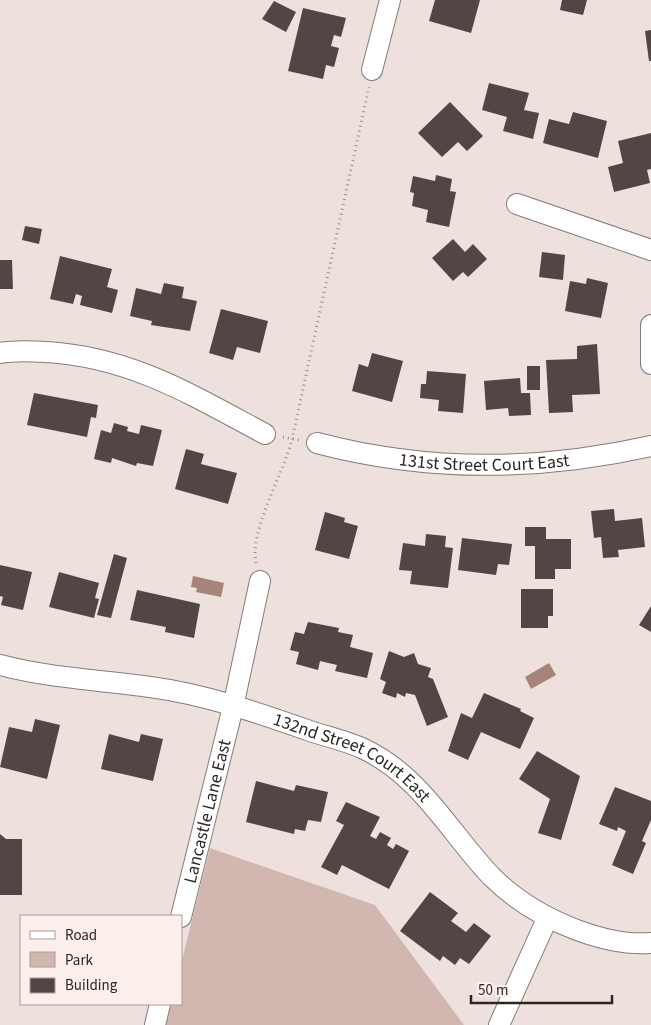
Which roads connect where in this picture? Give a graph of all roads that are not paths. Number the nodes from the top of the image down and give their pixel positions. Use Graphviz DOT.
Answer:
graph roads {
  1 [pos="390,0"];
  2 [pos="372,70"];
  3 [pos="517,204"];
  4 [pos="651,250"];
  5 [pos="651,326"];
  6 [pos="0,352"];
  7 [pos="651,364"];
  8 [pos="265,434"];
  9 [pos="317,443"];
  10 [pos="651,446"];
  11 [pos="260,581"];
  12 [pos="0,665"];
  13 [pos="233,707"];
  14 [pos="181,915"];
  15 [pos="547,919"];
  16 [pos="651,943"];
  17 [pos="160,1005"];
  18 [pos="154,1025"];
  19 [pos="499,1025"];
  1 -- 2 [label="street"];
  3 -- 4 [label="street"];
  5 -- 7 [label="street"];
  6 -- 8 [label="street"];
  9 -- 10 [label="street, 131st Street Court East"];
  11 -- 13 [label="street, Lancastle Lane East"];
  12 -- 13 [label="street, 132nd Street Court East"];
  13 -- 14 [label="street, Lancastle Lane East"];
  13 -- 15 [label="street, 132nd Street Court East"];
  15 -- 16 [label="street, 132nd Street Court East"];
  15 -- 19 [label="street"];
  17 -- 18 [label="street"];
}
